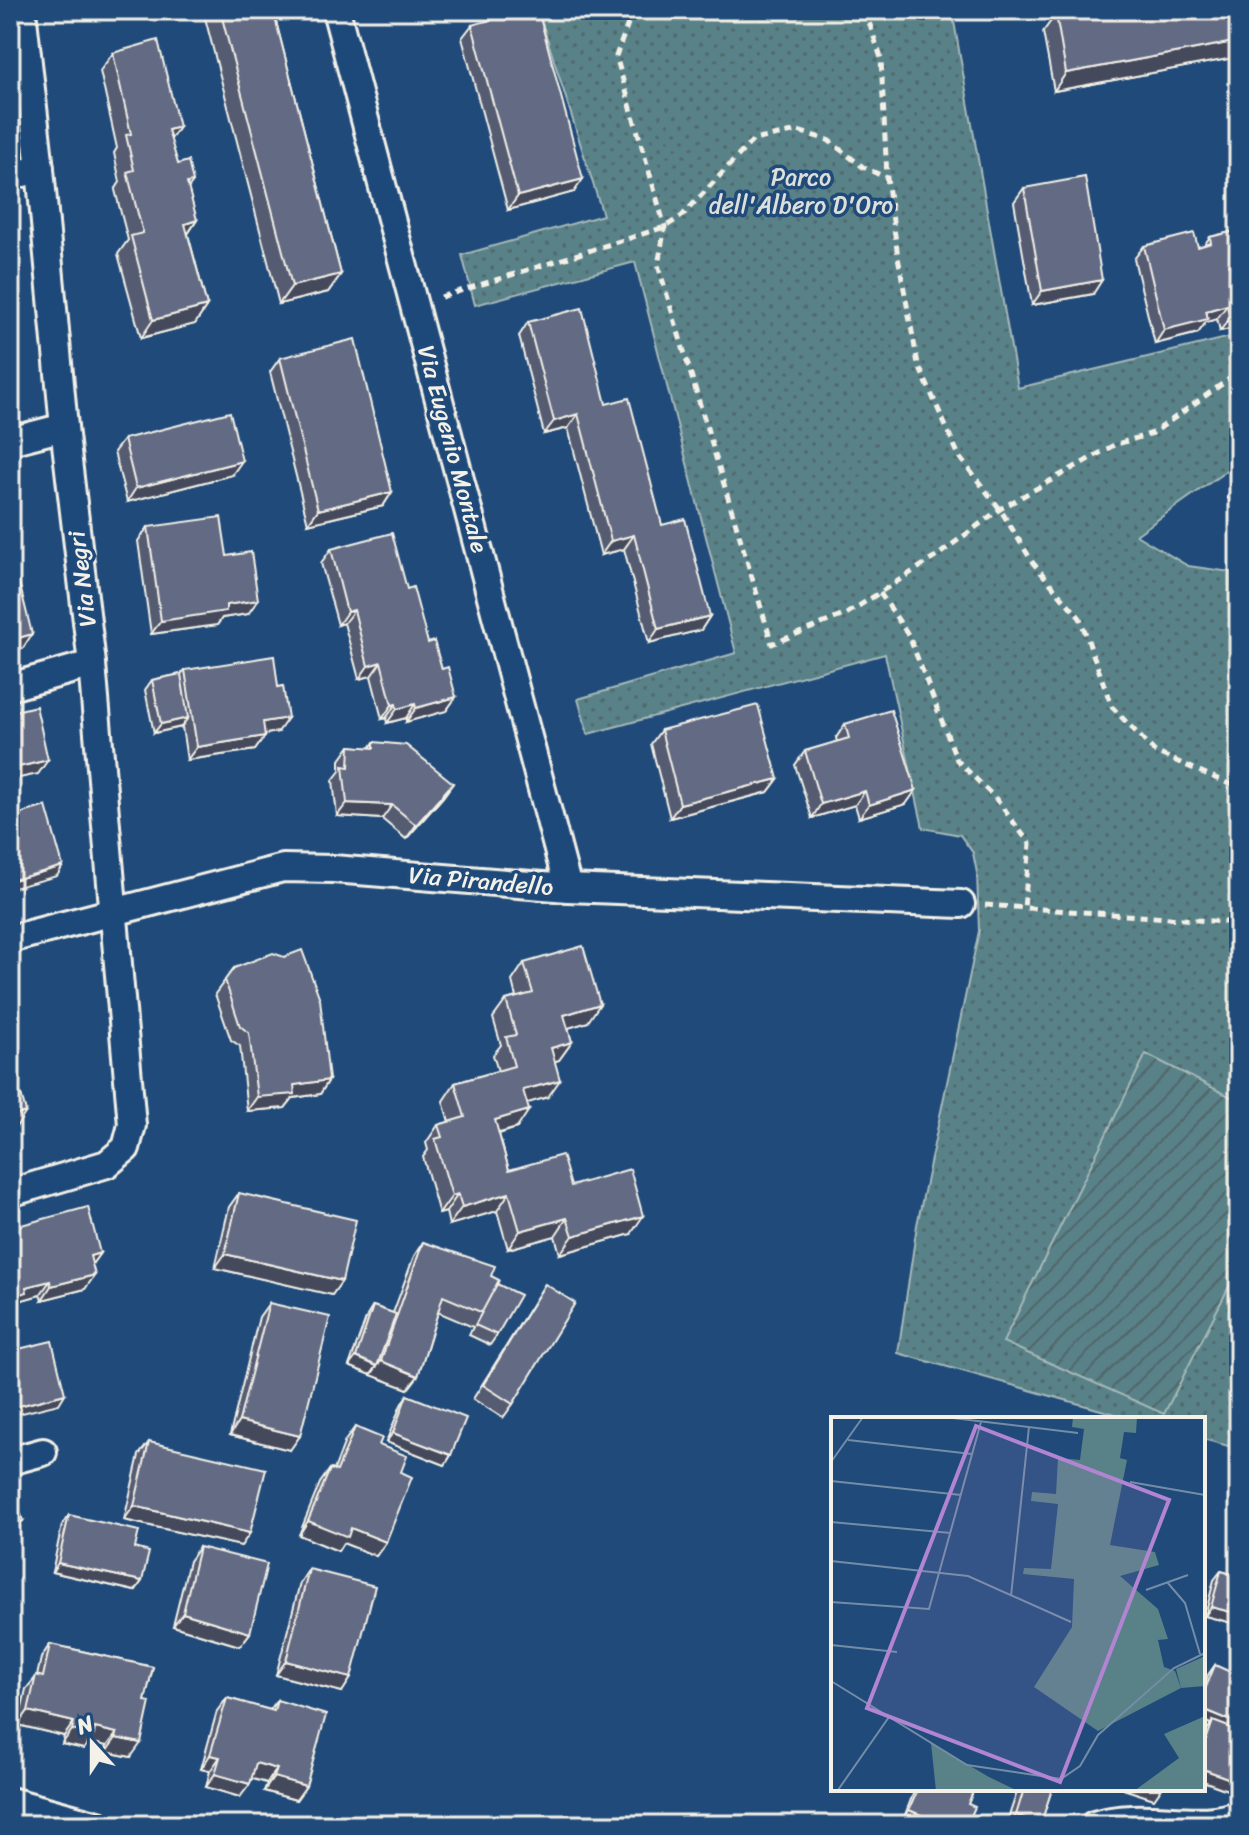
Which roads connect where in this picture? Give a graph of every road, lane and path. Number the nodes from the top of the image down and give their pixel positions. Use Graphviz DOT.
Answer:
graph roads {
  1 [pos="22,10"];
  2 [pos="336,10"];
  3 [pos="633,10"];
  4 [pos="865,10"];
  5 [pos="40,169"];
  6 [pos="10,176"];
  7 [pos="887,178"];
  8 [pos="665,227"];
  9 [pos="415,306"];
  10 [pos="1239,372"];
  11 [pos="64,427"];
  12 [pos="10,441"];
  13 [pos="1000,509"];
  14 [pos="880,593"];
  15 [pos="92,664"];
  16 [pos="10,687"];
  17 [pos="1239,784"];
  18 [pos="568,888"];
  19 [pos="961,904"];
  20 [pos="1024,908"];
  21 [pos="112,912"];
  22 [pos="1239,923"];
  23 [pos="10,939"];
  24 [pos="10,1193"];
  25 [pos="43,1452"];
  26 [pos="10,1461"];
  27 [pos="10,1801"];
  28 [pos="1239,1814"];
  29 [pos="98,1825"];
  30 [pos="1094,1825"];
  1 -- 5 [label="street, Via Negri"];
  2 -- 9 [label="street, Via Eugenio Montale"];
  3 -- 8 [label="path"];
  4 -- 7 [label="path"];
  5 -- 6 [label="street"];
  5 -- 11 [label="street, Via Negri"];
  7 -- 8 [label="path"];
  7 -- 13 [label="path"];
  8 -- 9 [label="path"];
  8 -- 14 [label="path"];
  9 -- 18 [label="street, Via Eugenio Montale"];
  10 -- 13 [label="path"];
  11 -- 12 [label="street"];
  11 -- 15 [label="street, Via Negri"];
  13 -- 14 [label="path"];
  13 -- 17 [label="path"];
  14 -- 20 [label="path"];
  15 -- 16 [label="street"];
  15 -- 21 [label="street, Via Negri"];
  18 -- 19 [label="street, Via Pirandello"];
  18 -- 21 [label="street, Via Pirandello"];
  19 -- 20 [label="path"];
  20 -- 22 [label="path"];
  21 -- 23 [label="street, Via Pirandello"];
  21 -- 24 [label="street, Via Negri"];
  25 -- 26 [label="street"];
  27 -- 29 [label="street"];
  28 -- 30 [label="street"];
}
